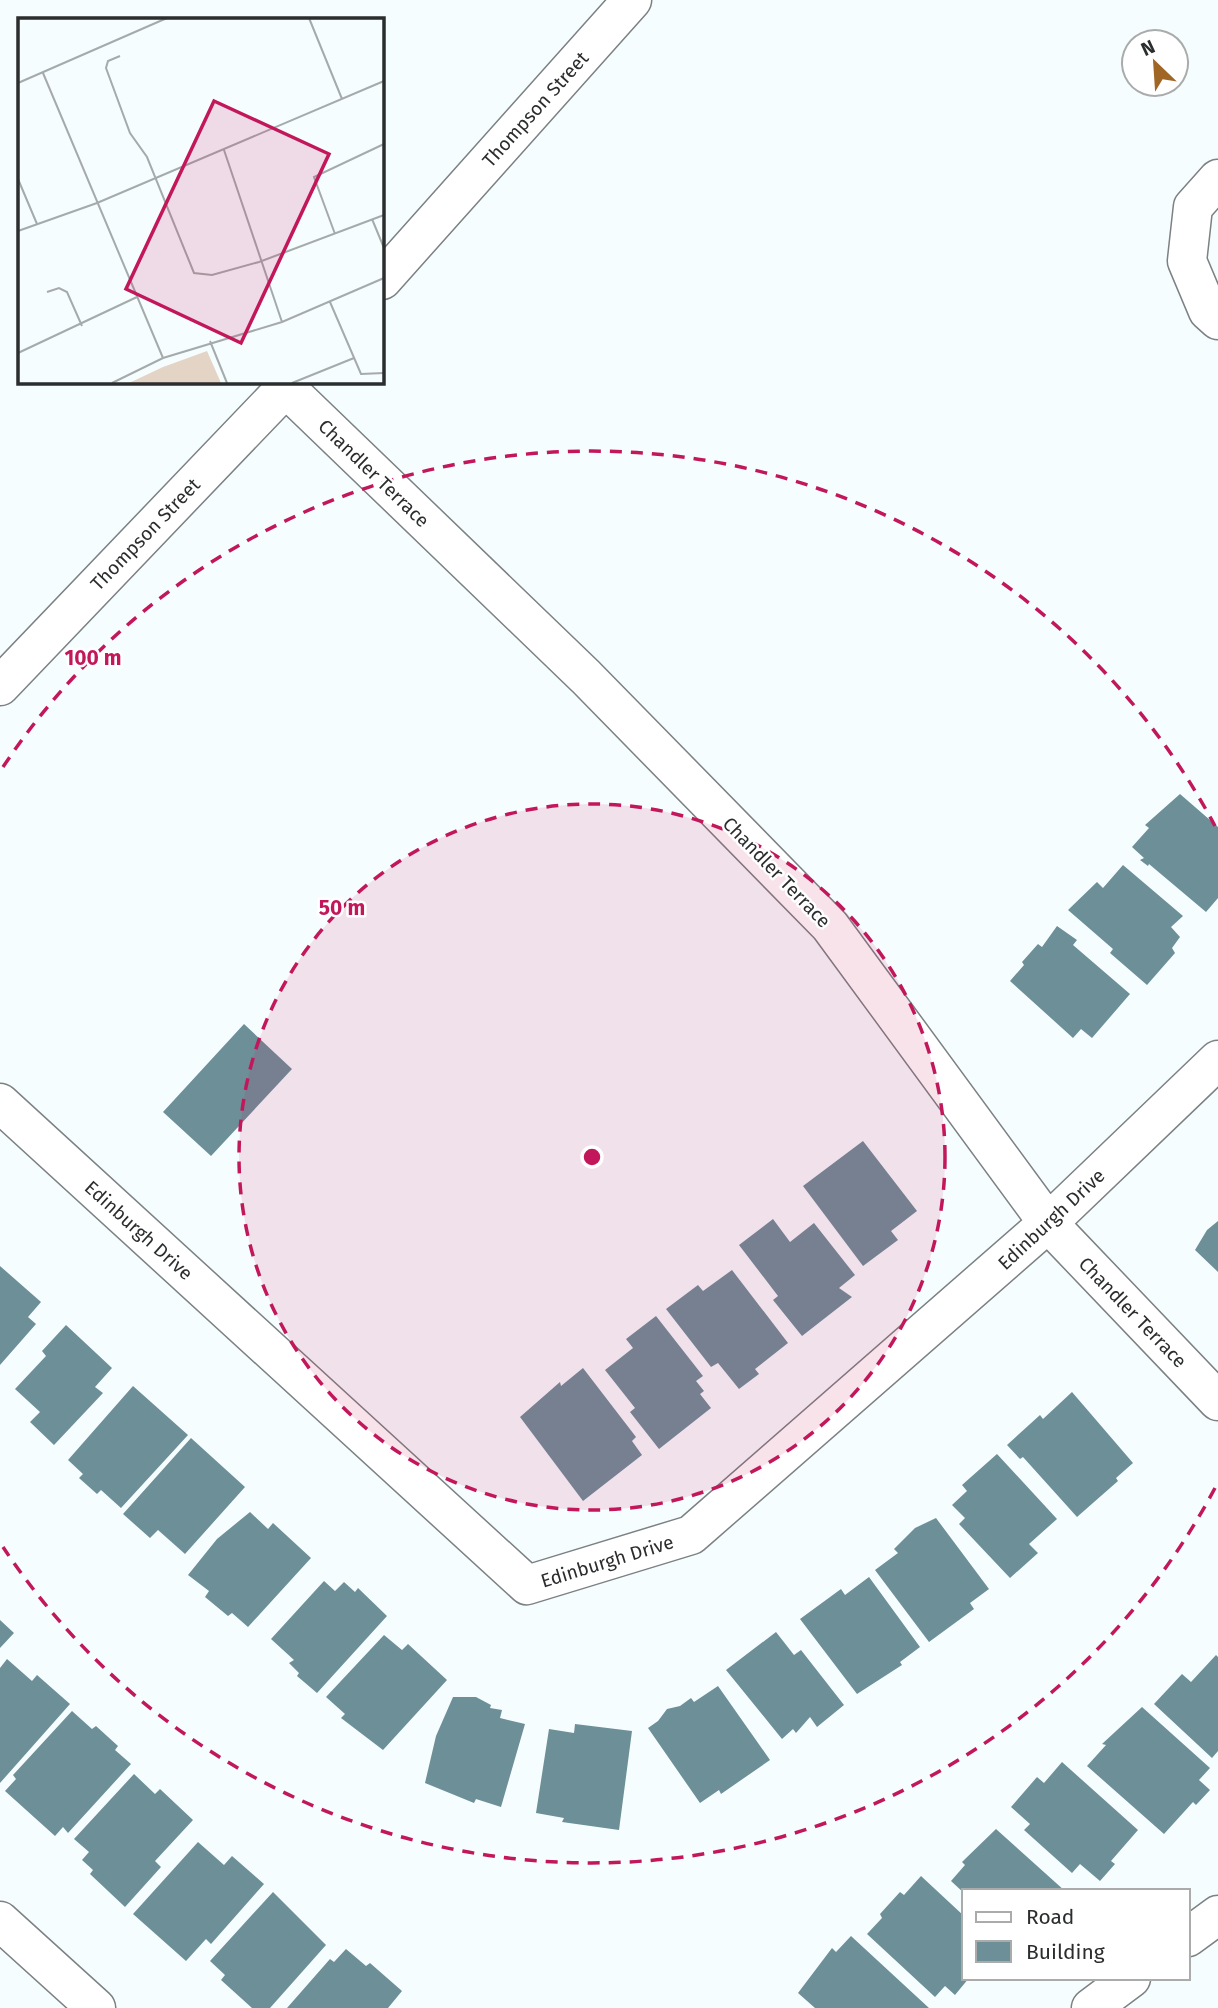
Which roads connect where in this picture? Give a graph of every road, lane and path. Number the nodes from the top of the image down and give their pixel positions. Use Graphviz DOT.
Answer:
graph roads {
  1 [pos="632,0"];
  2 [pos="1218,179"];
  3 [pos="383,279"];
  4 [pos="1218,320"];
  5 [pos="288,384"];
  6 [pos="0,686"];
  7 [pos="1218,1060"];
  8 [pos="0,1103"];
  9 [pos="1048,1223"];
  10 [pos="1218,1401"];
  11 [pos="1218,1915"];
  12 [pos="0,1921"];
  13 [pos="1190,1936"];
  14 [pos="1128,1980"];
  15 [pos="96,2008"];
  16 [pos="1090,2008"];
  1 -- 3 [label="street, Thompson Street"];
  2 -- 4 [label="street"];
  5 -- 6 [label="street, Thompson Street"];
  5 -- 9 [label="street, Chandler Terrace"];
  7 -- 9 [label="street, Edinburgh Drive"];
  8 -- 9 [label="street, Edinburgh Drive"];
  9 -- 10 [label="street, Chandler Terrace"];
  11 -- 13 [label="street"];
  12 -- 15 [label="street"];
  14 -- 16 [label="street"];
}
